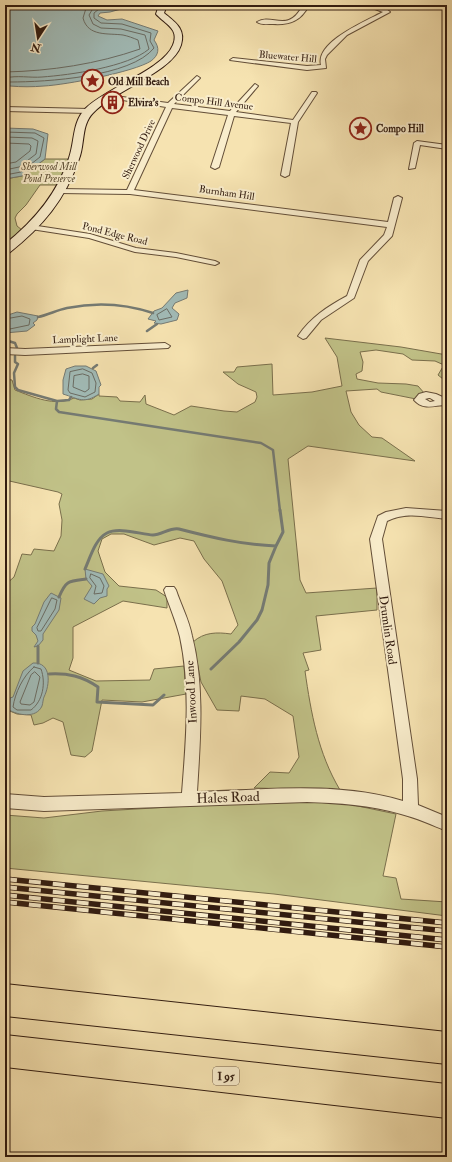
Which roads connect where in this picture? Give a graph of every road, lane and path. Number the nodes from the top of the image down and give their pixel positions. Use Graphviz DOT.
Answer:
graph roads {
  1 [pos="163,5"];
  2 [pos="306,5"];
  3 [pos="367,5"];
  4 [pos="260,22"];
  5 [pos="233,60"];
  6 [pos="197,78"];
  7 [pos="254,86"];
  8 [pos="314,93"];
  9 [pos="107,97"];
  10 [pos="43,103"];
  11 [pos="170,105"];
  12 [pos="5,109"];
  13 [pos="54,109"];
  14 [pos="89,111"];
  15 [pos="232,113"];
  16 [pos="295,122"];
  17 [pos="447,147"];
  18 [pos="215,167"];
  19 [pos="411,168"];
  20 [pos="285,175"];
  21 [pos="60,191"];
  22 [pos="130,192"];
  23 [pos="398,198"];
  24 [pos="391,225"];
  25 [pos="34,227"];
  26 [pos="5,250"];
  27 [pos="215,263"];
  28 [pos="303,336"];
  29 [pos="165,346"];
  30 [pos="5,351"];
  31 [pos="447,515"];
  32 [pos="170,590"];
  33 [pos="189,798"];
  34 [pos="5,801"];
  35 [pos="411,810"];
  36 [pos="447,824"];
  37 [pos="5,1000"];
  38 [pos="447,1048"];
  39 [pos="5,1051"];
  40 [pos="447,1101"];
  1 -- 9 [label="street"];
  2 -- 4 [label="street"];
  3 -- 5 [label="street, Bluewater Hill"];
  6 -- 11 [label="street, Sherwood Drive"];
  7 -- 15 [label="street"];
  8 -- 16 [label="street"];
  9 -- 11 [label="street, Compo Hill Avenue"];
  9 -- 14 [label="street"];
  10 -- 13 [label="street"];
  11 -- 15 [label="street, Compo Hill Avenue"];
  11 -- 22 [label="street, Sherwood Drive"];
  12 -- 13 [label="street"];
  13 -- 14 [label="street"];
  14 -- 21 [label="street"];
  15 -- 16 [label="street, Compo Hill Avenue"];
  15 -- 18 [label="street"];
  16 -- 20 [label="street"];
  17 -- 19 [label="street"];
  21 -- 22 [label="street, Burnham Hill"];
  21 -- 25 [label="street"];
  22 -- 24 [label="street, Burnham Hill"];
  23 -- 24 [label="street"];
  24 -- 28 [label="street"];
  25 -- 26 [label="street"];
  25 -- 27 [label="street, Pond Edge Road"];
  29 -- 30 [label="street, Lamplight Lane"];
  31 -- 35 [label="street, Drumlin Road"];
  32 -- 33 [label="street, Inwood Lane"];
  33 -- 34 [label="street, Hales Road"];
  33 -- 35 [label="street, Hales Road"];
  35 -- 36 [label="street, Hales Road"];
  37 -- 38 [label="highway"];
  39 -- 40 [label="highway, I 95"];
}
